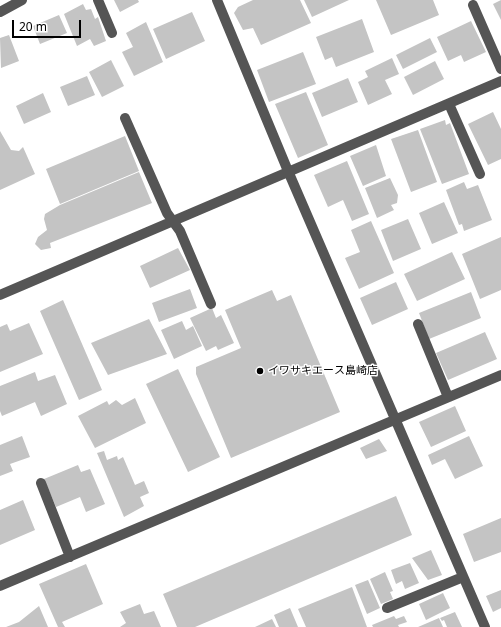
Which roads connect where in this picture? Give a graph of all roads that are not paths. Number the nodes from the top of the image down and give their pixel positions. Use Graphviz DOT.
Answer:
graph roads {
  1 [pos="22,0"];
  2 [pos="98,0"];
  3 [pos="217,0"];
  4 [pos="473,5"];
  5 [pos="0,12"];
  6 [pos="112,33"];
  7 [pos="501,69"];
  8 [pos="500,86"];
  9 [pos="449,104"];
  10 [pos="125,118"];
  11 [pos="288,171"];
  12 [pos="480,174"];
  13 [pos="173,222"];
  14 [pos="0,295"];
  15 [pos="211,304"];
  16 [pos="418,324"];
  17 [pos="501,375"];
  18 [pos="448,398"];
  19 [pos="395,420"];
  20 [pos="41,483"];
  21 [pos="70,557"];
  22 [pos="463,577"];
  23 [pos="0,586"];
  24 [pos="387,608"];
  25 [pos="485,627"];
  1 -- 5 [label="street"];
  2 -- 6 [label="street"];
  3 -- 11 [label="street"];
  4 -- 7 [label="street"];
  8 -- 9 [label="street"];
  9 -- 11 [label="street"];
  9 -- 12 [label="street"];
  10 -- 13 [label="street"];
  11 -- 13 [label="street"];
  11 -- 19 [label="street"];
  13 -- 14 [label="street"];
  13 -- 15 [label="street"];
  16 -- 18 [label="street"];
  17 -- 18 [label="street"];
  18 -- 19 [label="street"];
  19 -- 21 [label="street"];
  19 -- 22 [label="street"];
  20 -- 21 [label="street"];
  21 -- 23 [label="street"];
  22 -- 24 [label="street"];
  22 -- 25 [label="street"];
}
